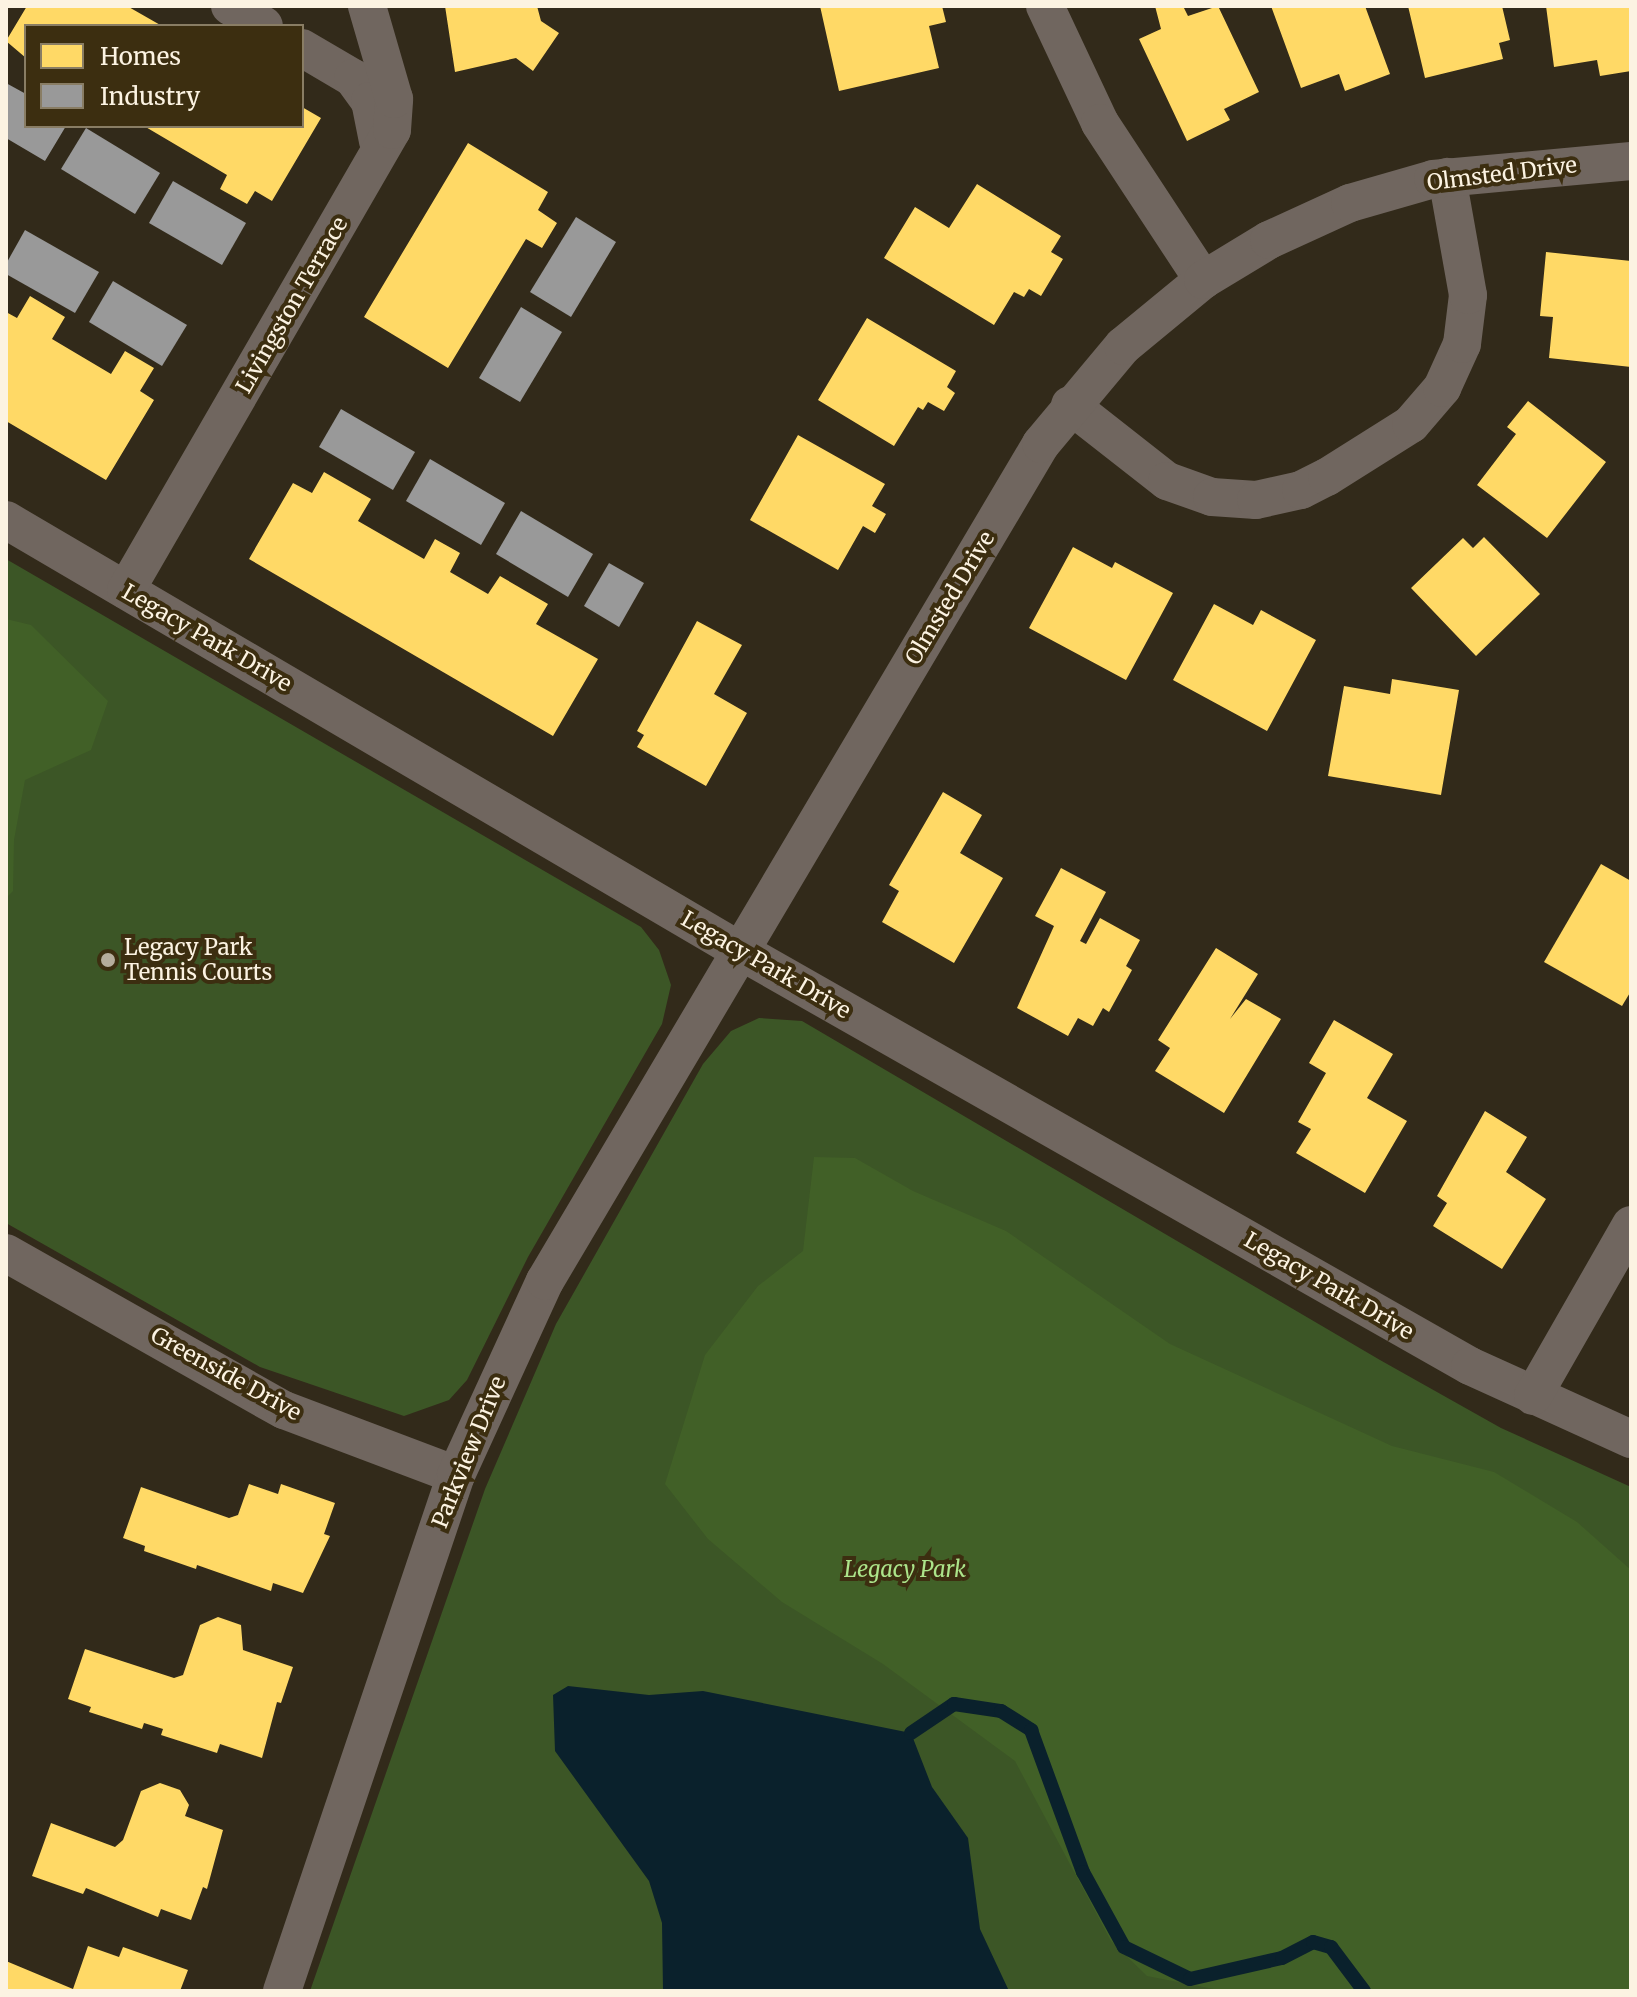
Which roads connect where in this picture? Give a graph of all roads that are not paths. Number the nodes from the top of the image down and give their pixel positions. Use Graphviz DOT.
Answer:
graph roads {
  1 [pos="230,6"];
  2 [pos="367,6"];
  3 [pos="1045,6"];
  4 [pos="261,24"];
  5 [pos="304,49"];
  6 [pos="377,156"];
  7 [pos="1631,161"];
  8 [pos="1447,177"];
  9 [pos="1203,280"];
  10 [pos="1070,405"];
  11 [pos="6,520"];
  12 [pos="126,590"];
  13 [pos="742,952"];
  14 [pos="1631,1225"];
  15 [pos="6,1253"];
  16 [pos="1533,1396"];
  17 [pos="1631,1439"];
  18 [pos="456,1475"];
  19 [pos="282,1991"];
  1 -- 4 [label="street"];
  2 -- 6 [label="street, Livingston Terrace"];
  3 -- 9 [label="street"];
  5 -- 6 [label="street"];
  6 -- 12 [label="street, Livingston Terrace"];
  7 -- 8 [label="street, Olmsted Drive"];
  8 -- 9 [label="street, Olmsted Drive"];
  8 -- 10 [label="street"];
  9 -- 10 [label="street, Olmsted Drive"];
  10 -- 13 [label="street, Olmsted Drive"];
  11 -- 12 [label="street, Legacy Park Drive"];
  12 -- 13 [label="street, Legacy Park Drive"];
  13 -- 16 [label="street, Legacy Park Drive"];
  13 -- 18 [label="street, Parkview Drive"];
  14 -- 16 [label="street"];
  15 -- 18 [label="street, Greenside Drive"];
  16 -- 17 [label="street, Legacy Park Drive"];
  18 -- 19 [label="street, Parkview Drive"];
}
